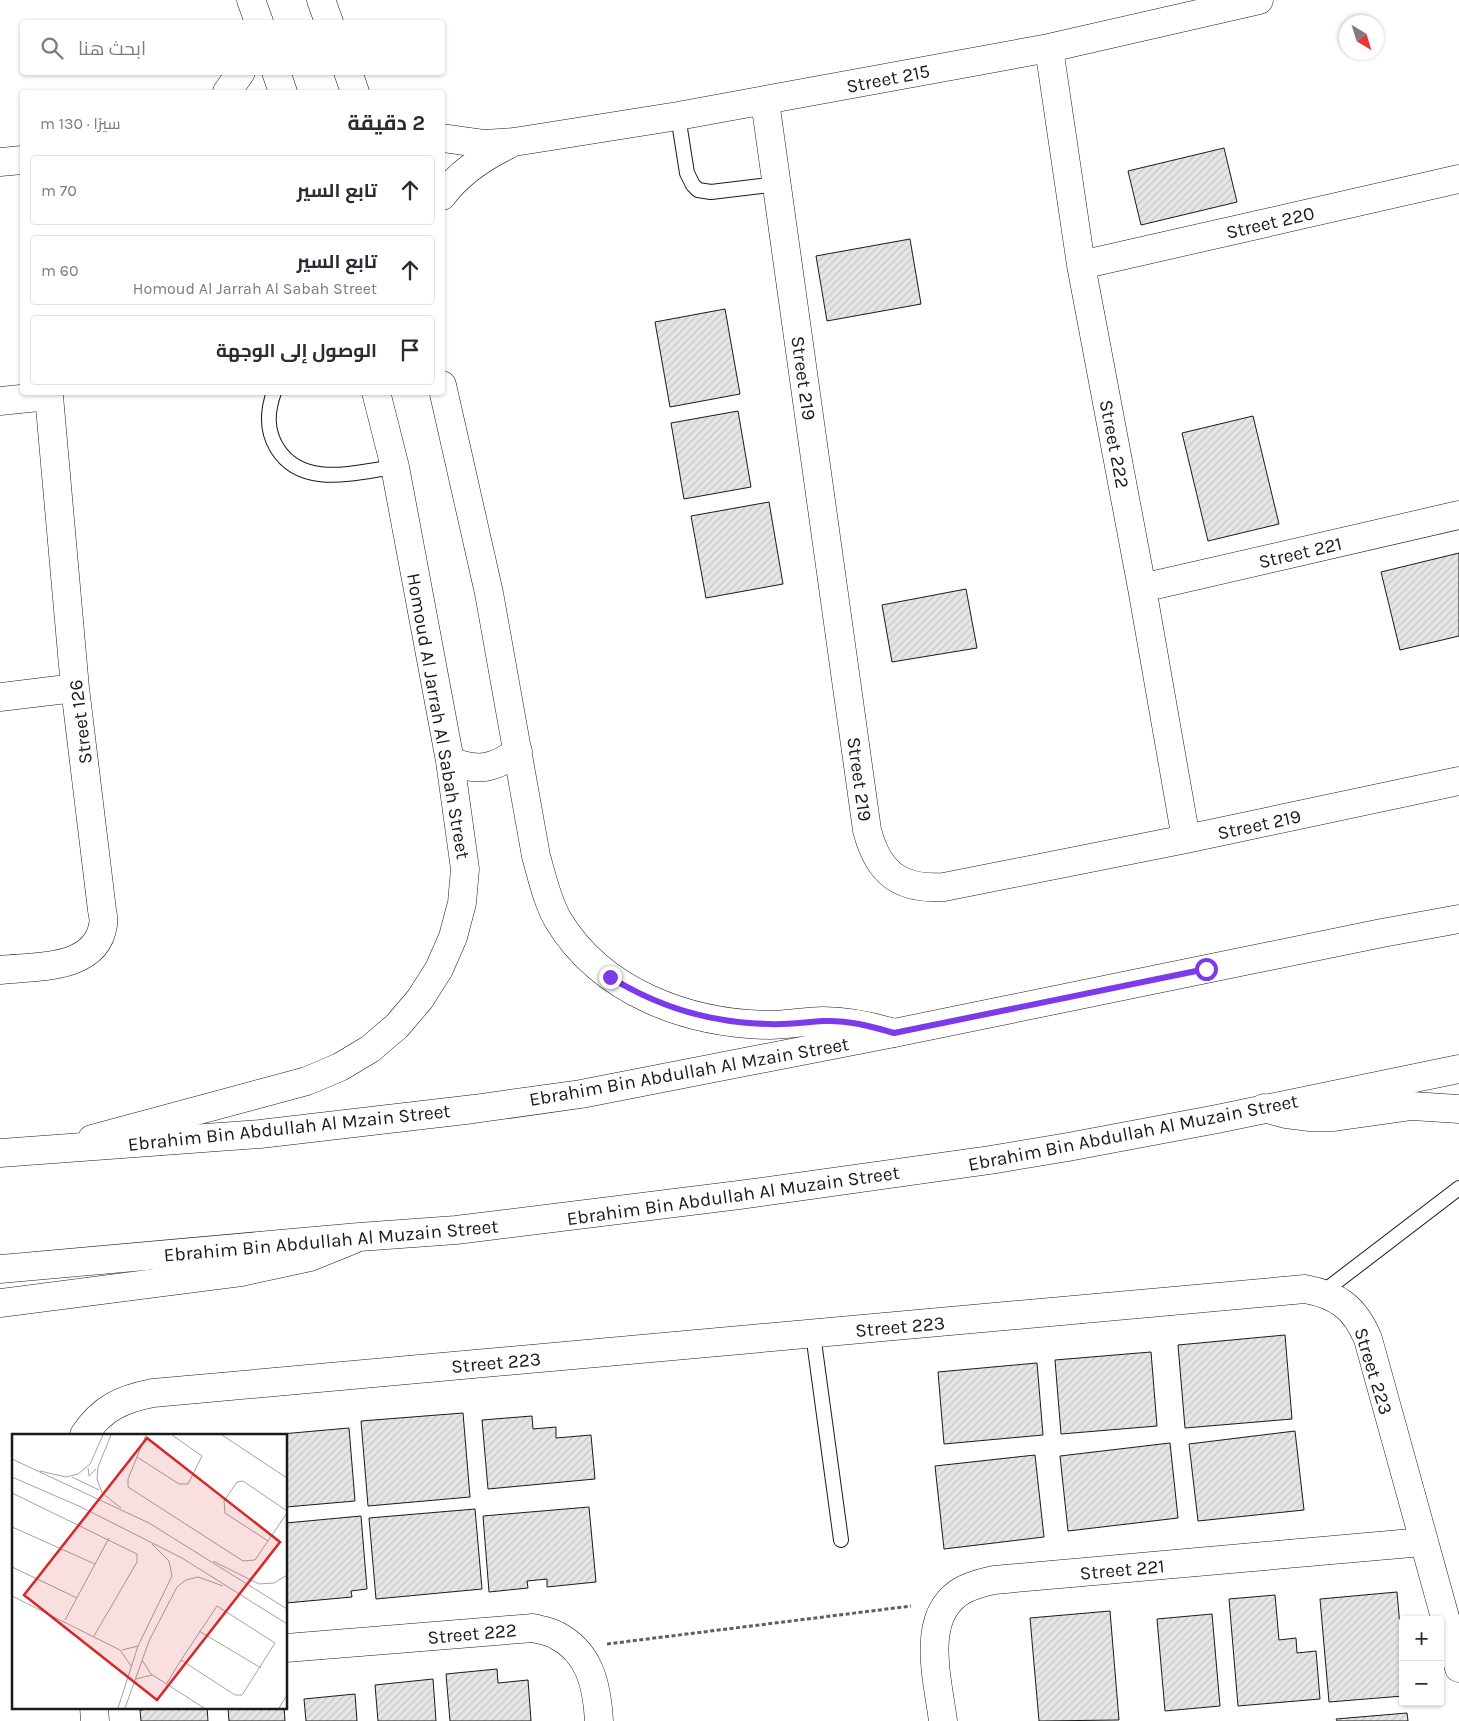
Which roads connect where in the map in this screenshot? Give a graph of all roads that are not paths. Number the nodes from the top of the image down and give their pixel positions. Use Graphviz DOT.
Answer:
graph roads {
  1 [pos="321,0"];
  2 [pos="1259,0"];
  3 [pos="329,20"];
  4 [pos="1049,48"];
  5 [pos="239,75"];
  6 [pos="277,75"];
  7 [pos="228,90"];
  8 [pos="282,90"];
  9 [pos="765,101"];
  10 [pos="678,116"];
  11 [pos="445,138"];
  12 [pos="514,142"];
  13 [pos="20,160"];
  14 [pos="0,162"];
  15 [pos="1459,179"];
  16 [pos="778,184"];
  17 [pos="445,193"];
  18 [pos="1081,265"];
  19 [pos="42,395"];
  20 [pos="49,395"];
  21 [pos="273,395"];
  22 [pos="377,395"];
  23 [pos="444,395"];
  24 [pos="0,401"];
  25 [pos="395,467"];
  26 [pos="1459,516"];
  27 [pos="1142,588"];
  28 [pos="76,688"];
  29 [pos="0,698"];
  30 [pos="518,751"];
  31 [pos="450,761"];
  32 [pos="1459,781"];
  33 [pos="1186,839"];
  34 [pos="1459,919"];
  35 [pos="0,970"];
  36 [pos="894,1033"];
  37 [pos="1459,1069"];
  38 [pos="1263,1108"];
  39 [pos="1459,1109"];
  40 [pos="63,1147"];
  41 [pos="0,1153"];
  42 [pos="1459,1188"];
  43 [pos="359,1237"];
  44 [pos="0,1269"];
  45 [pos="1324,1292"];
  46 [pos="0,1303"];
  47 [pos="813,1334"];
  48 [pos="85,1434"];
  49 [pos="841,1540"];
  50 [pos="1423,1542"];
  51 [pos="288,1648"];
  52 [pos="1459,1668"];
  53 [pos="94,1708"];
  54 [pos="95,1721"];
  55 [pos="599,1721"];
  56 [pos="943,1721"];
  1 -- 3 [label="street"];
  2 -- 4 [label="street, Street 215"];
  4 -- 9 [label="street, Street 215"];
  4 -- 18 [label="street, Street 222"];
  5 -- 7 [label="street"];
  6 -- 8 [label="street"];
  9 -- 10 [label="street, Street 215"];
  9 -- 16 [label="street, Street 219"];
  10 -- 12 [label="street, Street 215"];
  10 -- 16 [label="lane"];
  11 -- 12 [label="street, Street 215"];
  12 -- 17 [label="street, Street 215"];
  13 -- 14 [label="street"];
  15 -- 18 [label="street, Street 220"];
  16 -- 33 [label="street, Street 219"];
  18 -- 27 [label="street, Street 222"];
  19 -- 24 [label="street, Street 126"];
  20 -- 28 [label="street, Street 126"];
  21 -- 25 [label="lane"];
  22 -- 25 [label="street, Homoud Al Jarrah Al Sabah Street"];
  23 -- 30 [label="street"];
  25 -- 31 [label="street, Homoud Al Jarrah Al Sabah Street"];
  26 -- 27 [label="street, Street 221"];
  27 -- 33 [label="street, Street 222"];
  28 -- 29 [label="street"];
  28 -- 35 [label="street, Street 126"];
  30 -- 31 [label="street"];
  30 -- 36 [label="street"];
  31 -- 40 [label="street, Homoud Al Jarrah Al Sabah Street"];
  32 -- 33 [label="street, Street 219"];
  34 -- 36 [label="street, Ebrahim Bin Abdullah Al Mzain Street"];
  36 -- 40 [label="street, Ebrahim Bin Abdullah Al Mzain Street"];
  37 -- 38 [label="street, Ebrahim Bin Abdullah Al Muzain Street"];
  38 -- 39 [label="street"];
  38 -- 43 [label="street, Ebrahim Bin Abdullah Al Muzain Street"];
  40 -- 41 [label="street, Ebrahim Bin Abdullah Al Mzain Street"];
  42 -- 45 [label="lane"];
  43 -- 44 [label="street, Ebrahim Bin Abdullah Al Muzain Street"];
  43 -- 46 [label="street"];
  45 -- 47 [label="street, Street 223"];
  45 -- 50 [label="street, Street 223"];
  47 -- 48 [label="street, Street 223"];
  47 -- 49 [label="lane"];
  50 -- 52 [label="street, Street 223"];
  50 -- 56 [label="street, Street 221"];
  51 -- 55 [label="street, Street 222"];
  53 -- 54 [label="street"];
}
